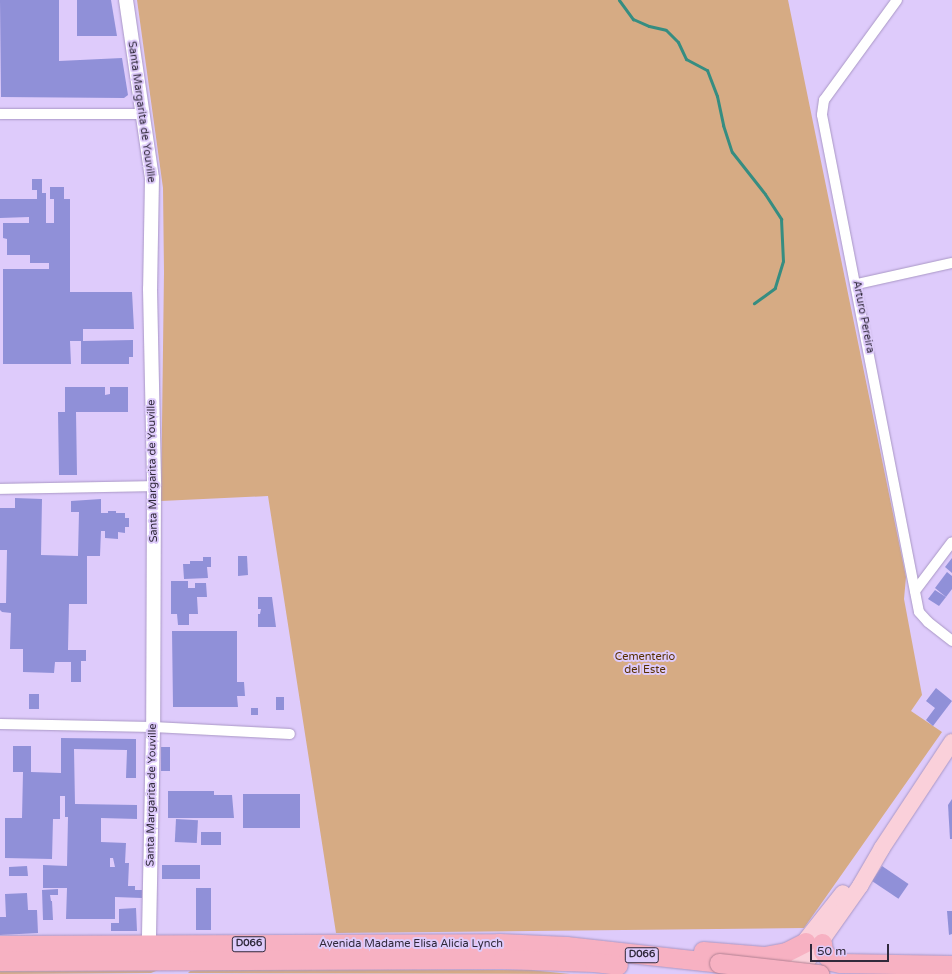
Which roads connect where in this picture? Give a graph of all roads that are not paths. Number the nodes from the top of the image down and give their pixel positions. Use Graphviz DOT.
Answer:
graph roads {
  1 [pos="126,0"];
  2 [pos="897,0"];
  3 [pos="0,114"];
  4 [pos="143,114"];
  5 [pos="952,263"];
  6 [pos="857,284"];
  7 [pos="154,486"];
  8 [pos="0,489"];
  9 [pos="952,542"];
  10 [pos="915,591"];
  11 [pos="952,641"];
  12 [pos="0,724"];
  13 [pos="153,727"];
  14 [pos="290,734"];
  15 [pos="952,742"];
  16 [pos="814,942"];
  17 [pos="0,944"];
  18 [pos="149,944"];
  19 [pos="501,951"];
  20 [pos="0,961"];
  21 [pos="840,963"];
  22 [pos="952,965"];
  23 [pos="180,967"];
  24 [pos="590,974"];
  25 [pos="699,974"];
  26 [pos="779,974"];
  27 [pos="798,974"];
  28 [pos="821,974"];
  1 -- 4 [label="street, Santa Margarita de Youville"];
  2 -- 6 [label="street, Arturo Pereira"];
  3 -- 4 [label="street"];
  4 -- 7 [label="street, Santa Margarita de Youville"];
  5 -- 6 [label="street"];
  6 -- 10 [label="street, Arturo Pereira"];
  7 -- 8 [label="street"];
  7 -- 13 [label="street, Santa Margarita de Youville"];
  9 -- 10 [label="street"];
  10 -- 11 [label="street, Arturo Pereira"];
  12 -- 13 [label="street"];
  13 -- 14 [label="street"];
  13 -- 18 [label="street, Santa Margarita de Youville"];
  15 -- 16 [label="main road"];
  16 -- 19 [label="highway"];
  16 -- 21 [label="highway"];
  16 -- 26 [label="main road"];
  16 -- 27 [label="main road"];
  17 -- 18 [label="highway, Avenida Madame Elisa Alicia Lynch / D066"];
  18 -- 19 [label="highway, Avenida Madame Elisa Alicia Lynch / D066"];
  19 -- 23 [label="highway, Avenida Madame Elisa Alicia Lynch / D066"];
  19 -- 24 [label="highway"];
  19 -- 25 [label="highway, Avenida Madame Elisa Alicia Lynch / D066"];
  19 -- 28 [label="highway, Avenida Madame Elisa Alicia Lynch / D066, bridge"];
  20 -- 23 [label="highway, Avenida Madame Elisa Alicia Lynch / D066"];
  21 -- 22 [label="highway"];
  21 -- 28 [label="street"];
}
